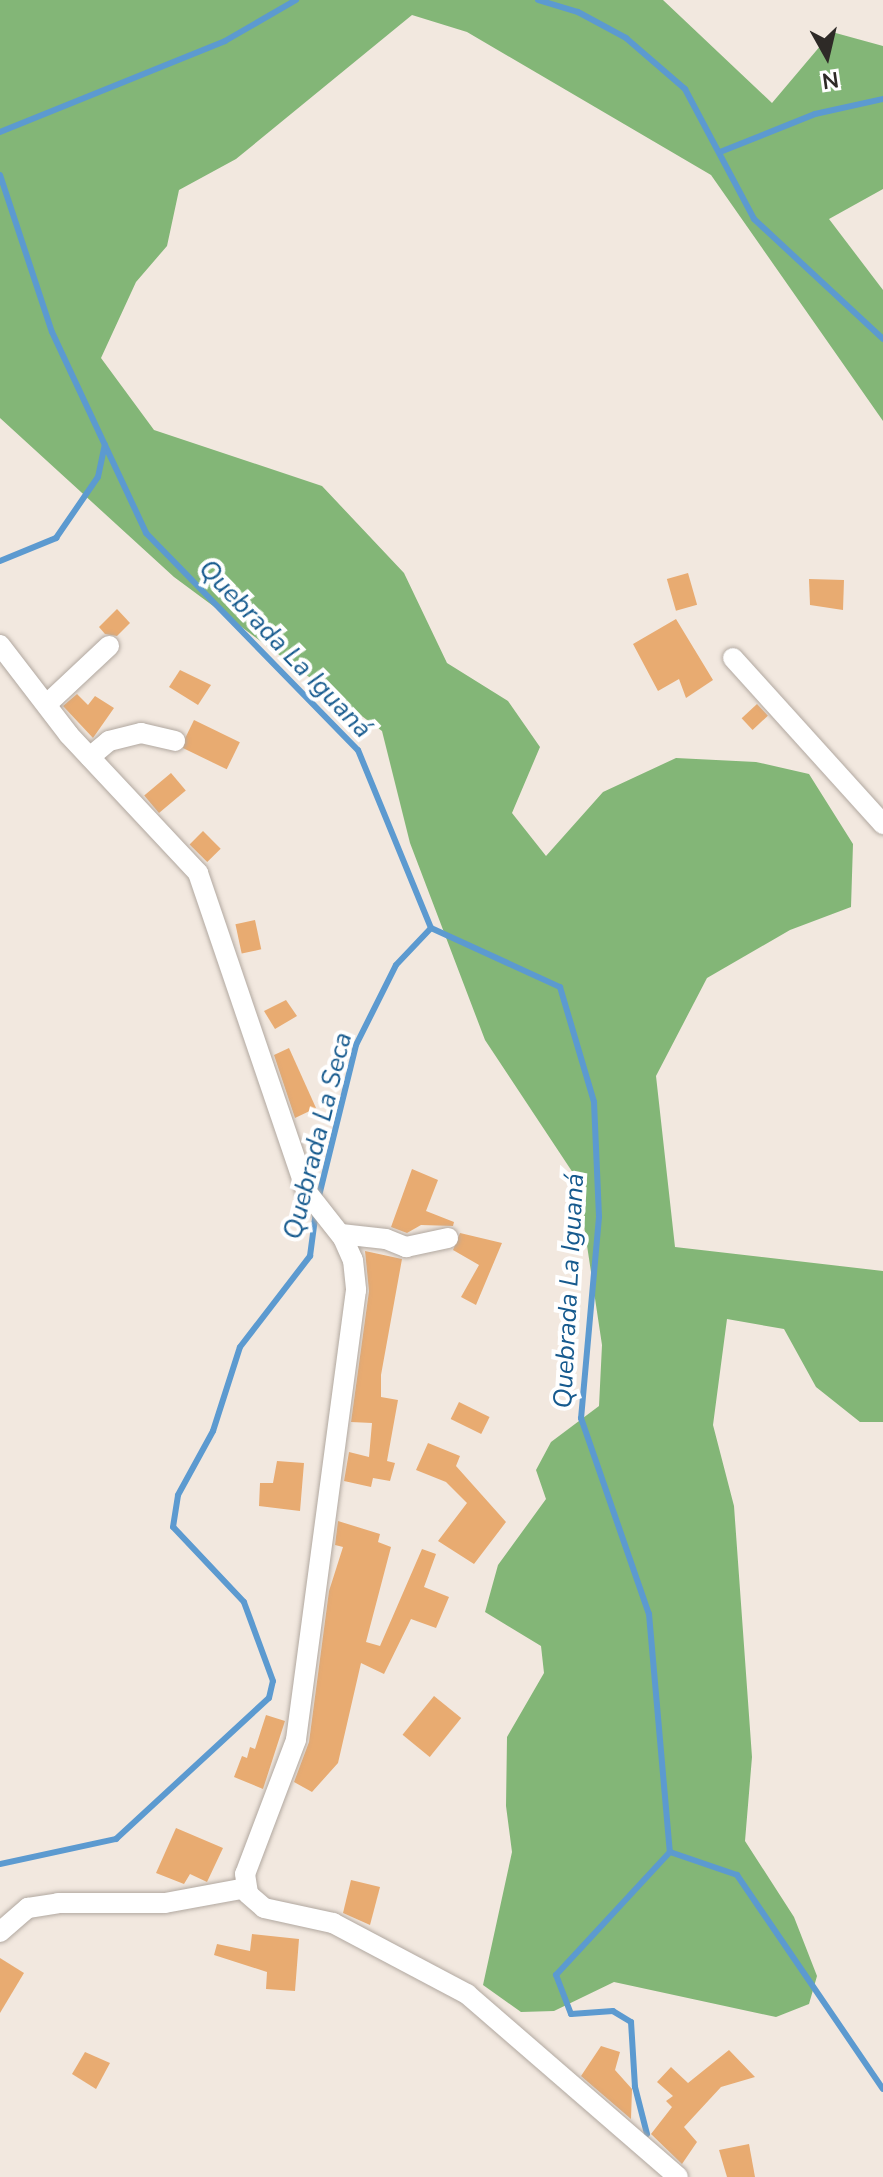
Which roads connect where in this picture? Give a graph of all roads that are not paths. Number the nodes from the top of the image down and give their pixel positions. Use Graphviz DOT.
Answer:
graph roads {
  1 [pos="0,645"];
  2 [pos="109,646"];
  3 [pos="733,658"];
  4 [pos="47,704"];
  5 [pos="175,741"];
  6 [pos="90,757"];
  7 [pos="883,824"];
  8 [pos="341,1234"];
  9 [pos="448,1238"];
  10 [pos="246,1888"];
  11 [pos="0,1932"];
  12 [pos="678,2177"];
  1 -- 4 [label="street"];
  2 -- 4 [label="street"];
  3 -- 7 [label="street"];
  4 -- 6 [label="street"];
  5 -- 6 [label="street"];
  6 -- 8 [label="street"];
  8 -- 9 [label="street"];
  8 -- 10 [label="street"];
  10 -- 11 [label="street"];
  10 -- 12 [label="street"];
}
